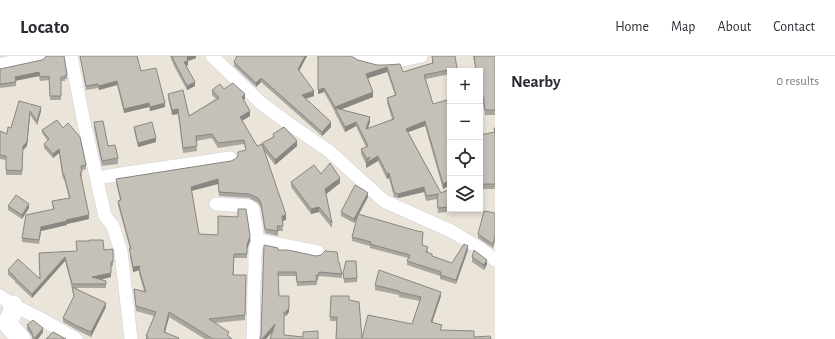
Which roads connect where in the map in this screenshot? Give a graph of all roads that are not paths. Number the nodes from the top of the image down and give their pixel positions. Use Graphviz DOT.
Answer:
graph roads {
  1 [pos="40,56"];
  2 [pos="71,56"];
  3 [pos="212,56"];
  4 [pos="357,56"];
  5 [pos="421,56"];
  6 [pos="0,65"];
  7 [pos="230,158"];
  8 [pos="97,178"];
  9 [pos="216,204"];
  10 [pos="258,242"];
  11 [pos="318,252"];
  12 [pos="495,260"];
  13 [pos="7,301"];
  14 [pos="20,339"];
  15 [pos="76,339"];
  16 [pos="131,339"];
  17 [pos="253,339"];
  1 -- 6 [label="street"];
  2 -- 8 [label="street"];
  3 -- 12 [label="street"];
  4 -- 5 [label="street"];
  7 -- 8 [label="street"];
  8 -- 16 [label="street"];
  9 -- 10 [label="street"];
  10 -- 11 [label="street"];
  10 -- 17 [label="street"];
  13 -- 14 [label="street"];
  13 -- 15 [label="street"];
}
